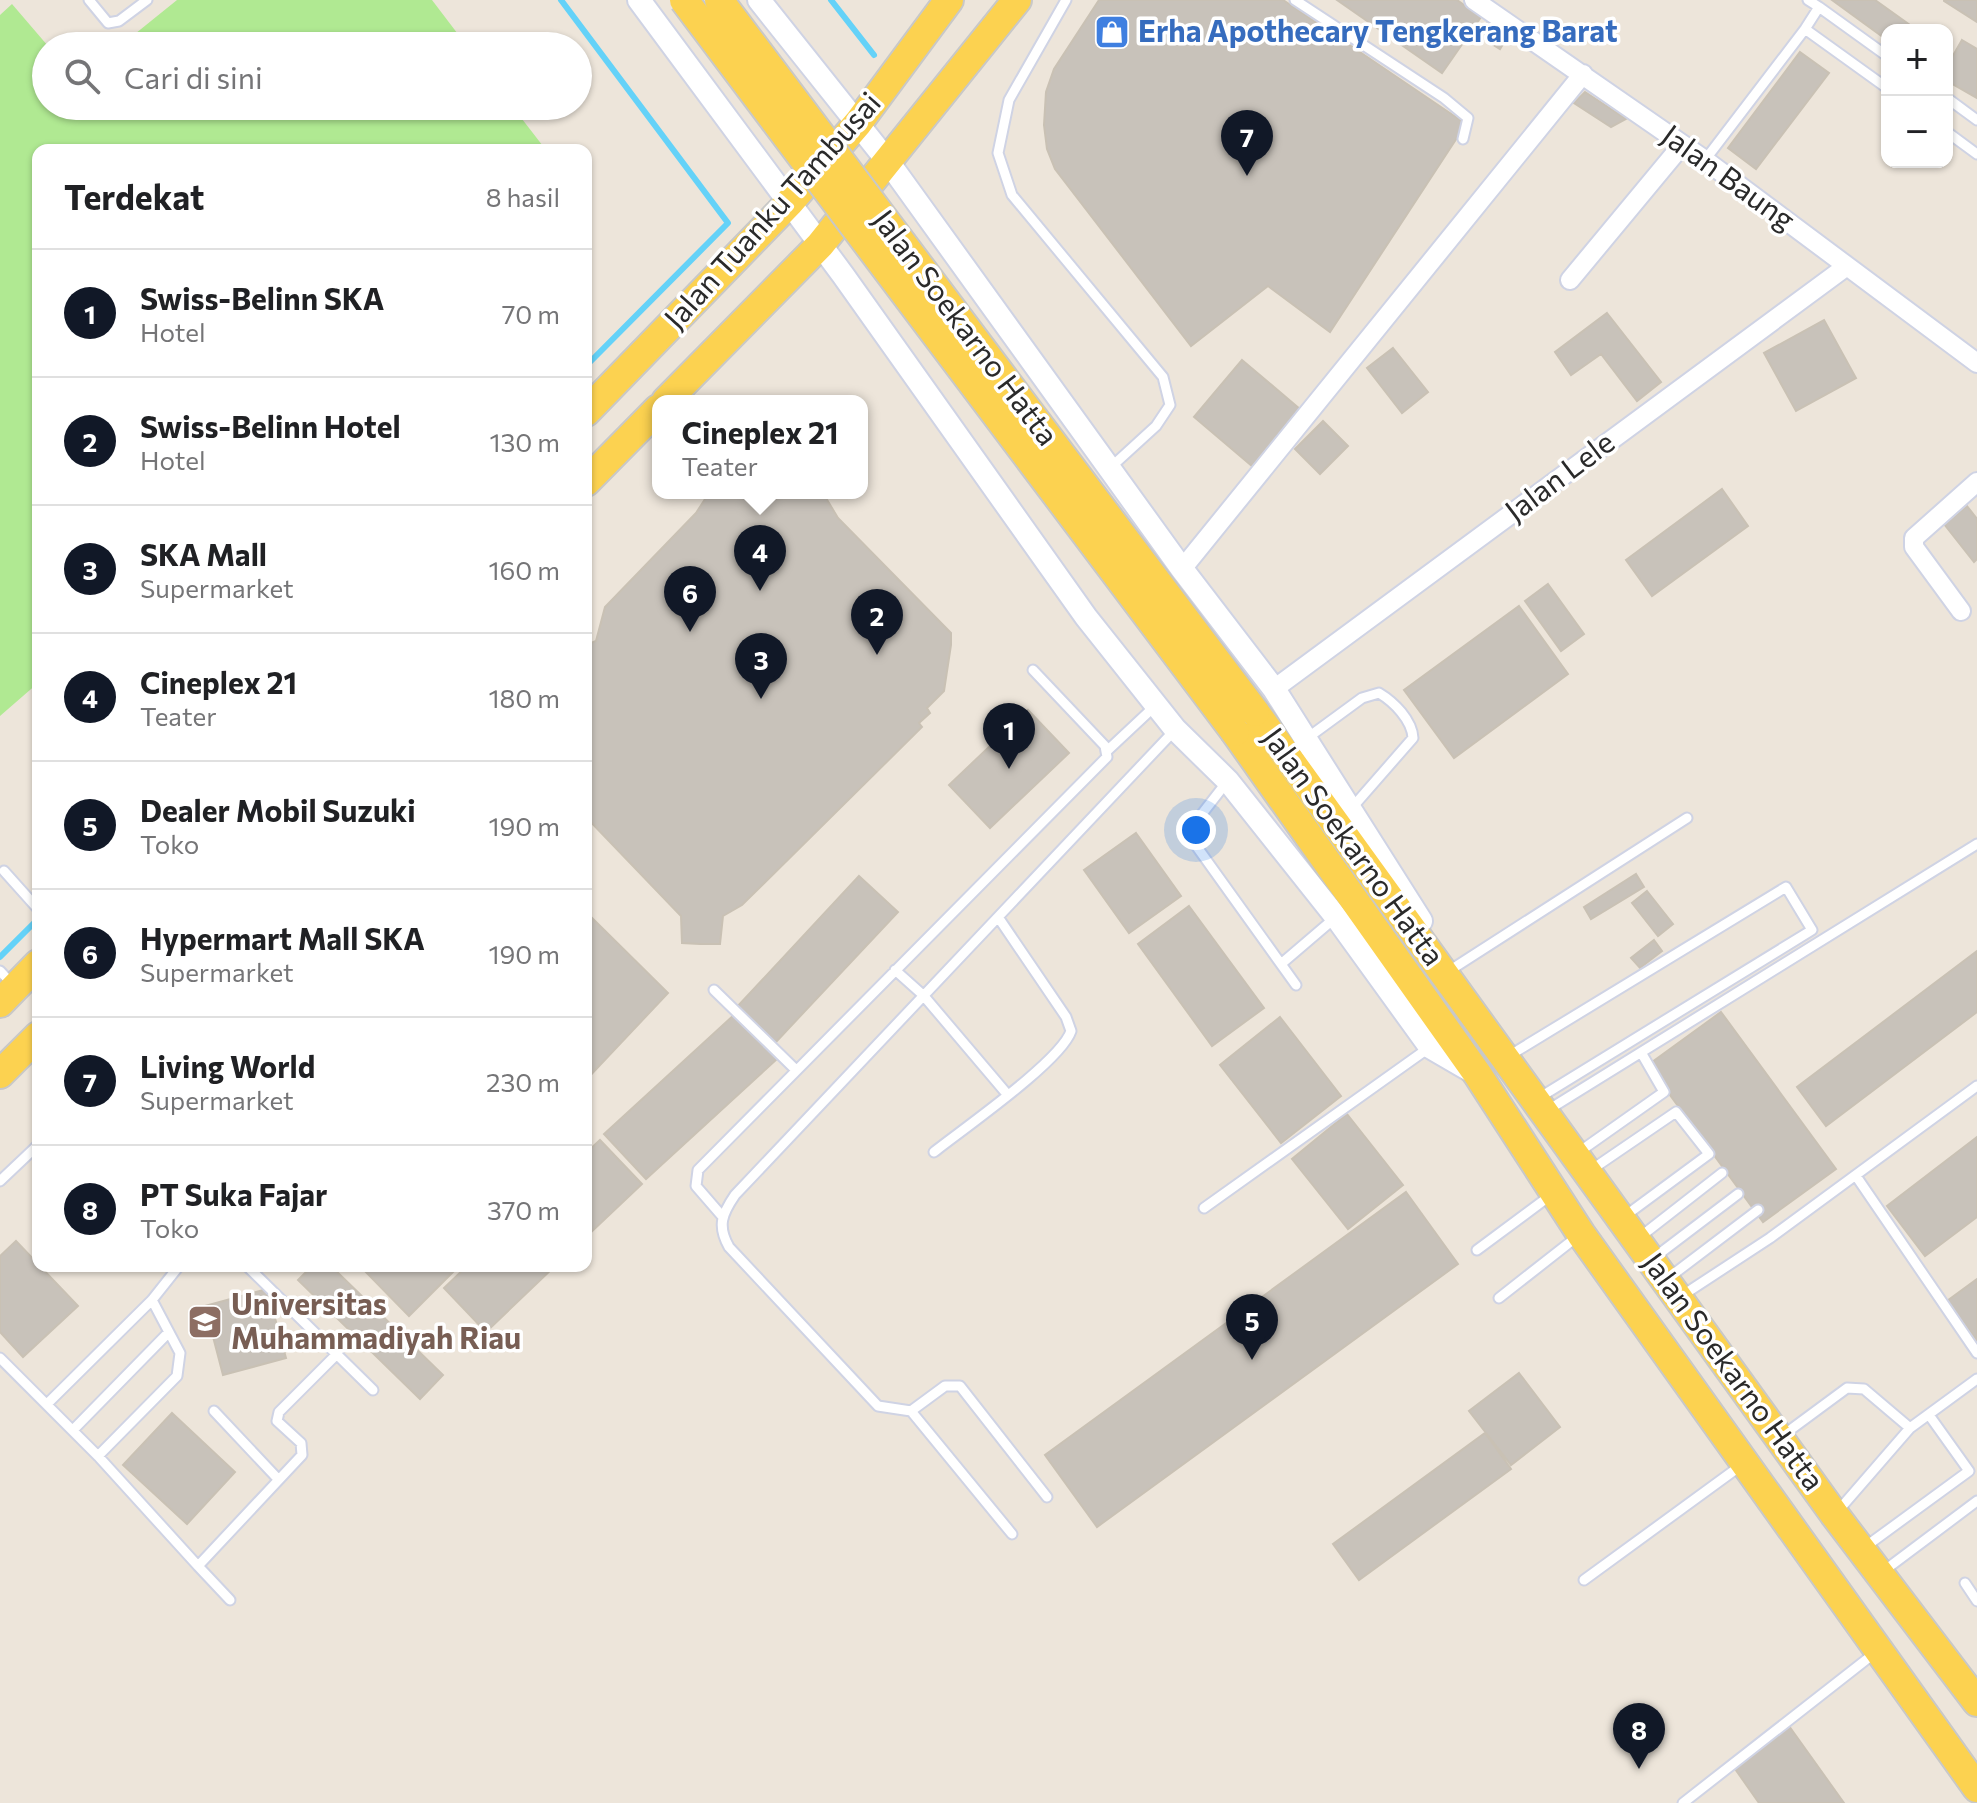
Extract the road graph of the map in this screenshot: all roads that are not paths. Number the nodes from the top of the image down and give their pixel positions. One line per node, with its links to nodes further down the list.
1 (89, 0): 2 (lane)
2 (147, 0)
3 (639, 0): 28 (street, Jalan Soekarno Hatta)
4 (684, 0): 44 (main road, Jalan Soekarno Hatta, bridge)
5 (719, 0): 44 (main road, Jalan Soekarno Hatta, bridge)
6 (759, 0): 20 (street)
7 (949, 0): 20 (main road, Jalan Tuanku Tambusai)
8 (1017, 0): 26 (main road, Jalan Tuanku Tambusai)
9 (1068, 0): 36 (lane)
10 (1295, 0): 22 (lane)
11 (1474, 0): 16 (street, Jalan Baung)
12 (1808, 0): 13 (lane)
13 (1819, 7): 14 (lane); 15 (lane)
14 (1805, 29): 17 (lane); 25 (lane)
15 (1881, 52)
16 (1583, 74): 23 (street, Jalan Baung); 39 (street)
17 (1881, 84)
18 (1953, 102): 19 (lane)
19 (1977, 120)
20 (858, 123): 26 (street); 27 (main road); 28 (main road, Jalan Tuanku Tambusai)
21 (1953, 136): 24 (lane)
22 (1463, 139)
23 (1682, 145): 25 (street, Jalan Baung); 31 (street)
24 (1977, 154)
25 (1705, 160): 30 (street, Jalan Baung)
26 (889, 163): 27 (main road); 29 (main road, Jalan Tuanku Tambusai); 36 (street)
27 (837, 185): 28 (main road); 29 (main road)
28 (789, 203): 29 (street, Jalan Soekarno Hatta); 34 (main road, Jalan Tuanku Tambusai)
29 (820, 245): 33 (main road, Jalan Tuanku Tambusai); 43 (street, Jalan Soekarno Hatta)
30 (1847, 266): 32 (street, Jalan Baung); 42 (street, Jalan Lele)
31 (1570, 280)
32 (1977, 363)
33 (672, 395)
34 (592, 406)
35 (652, 415): 37 (main road)
36 (1110, 468): 39 (street)
37 (592, 476)
38 (1977, 482): 40 (street)
39 (1182, 569): 42 (street)
40 (1961, 611)
41 (1033, 670): 47 (lane)
42 (1274, 689): 46 (street)
43 (1156, 705): 45 (street, Jalan Soekarno Hatta); 47 (lane)
44 (1245, 722): 70 (main road, Jalan Soekarno Hatta); 73 (main road, Jalan Soekarno Hatta)
45 (1175, 729): 48 (street, Jalan Soekarno Hatta); 54 (lane)
46 (1306, 739): 49 (street); 49 (lane)
47 (1108, 750): 59 (lane)
48 (1228, 781): 55 (street, Jalan Soekarno Hatta); 56 (lane)
49 (1351, 810): 58 (street)
50 (1687, 818): 58 (lane)
51 (1977, 844): 66 (lane)
52 (4, 871): 53 (lane)
53 (32, 902)
54 (998, 917): 63 (lane); 72 (lane)
55 (1336, 917): 56 (lane); 65 (street, Jalan Soekarno Hatta)
56 (1281, 964): 60 (lane)
57 (32, 968): 61 (main road)
58 (1452, 969): 67 (street)
59 (895, 970): 63 (lane); 68 (lane)
60 (1296, 985)
61 (5, 987)
62 (714, 990): 68 (lane)
63 (923, 995): 72 (lane); 84 (lane)
64 (32, 1042): 69 (main road)
65 (1430, 1047): 70 (street, Jalan Soekarno Hatta); 82 (lane)
66 (1642, 1054): 73 (lane); 76 (lane)
67 (1507, 1057): 73 (street); 73 (lane)
68 (796, 1070): 84 (lane)
69 (0, 1074)
70 (1478, 1075): 80 (main road, Jalan Soekarno Hatta)
71 (1977, 1086): 78 (lane)
72 (1007, 1094): 75 (lane)
73 (1535, 1097): 76 (main road, Jalan Soekarno Hatta)
74 (32, 1151): 79 (lane)
75 (934, 1152)
76 (1582, 1163): 87 (main road, Jalan Soekarno Hatta); 87 (lane)
77 (1722, 1173): 87 (lane)
78 (1856, 1176): 87 (lane); 94 (lane)
79 (0, 1181)
80 (1554, 1193): 85 (main road, Jalan Soekarno Hatta); 86 (lane)
81 (1738, 1194): 87 (lane)
82 (1204, 1208)
83 (1758, 1210): 87 (lane)
84 (722, 1216): 100 (lane)
85 (1581, 1234): 90 (lane); 106 (main road, Jalan Soekarno Hatta)
86 (1477, 1250)
87 (1652, 1259): 104 (main road, Jalan Soekarno Hatta)
88 (174, 1272): 91 (lane)
89 (253, 1272): 93 (lane)
90 (1499, 1298)
91 (152, 1300): 92 (lane); 98 (lane)
92 (169, 1332): 103 (lane); 105 (lane)
93 (338, 1353): 97 (lane); 107 (lane)
94 (1977, 1353)
95 (0, 1358): 98 (lane)
96 (1977, 1379): 101 (lane)
97 (373, 1390)
98 (47, 1404): 103 (lane)
99 (214, 1411): 107 (lane)
100 (911, 1411): 108 (lane); 111 (lane)
101 (1929, 1415): 102 (lane); 112 (lane)
102 (1910, 1428): 104 (lane); 110 (lane)
103 (73, 1430): 105 (lane)
104 (1779, 1438): 110 (main road, Jalan Soekarno Hatta)
105 (98, 1456): 113 (lane)
106 (1745, 1462): 115 (lane); 119 (main road, Jalan Soekarno Hatta)
107 (278, 1479): 113 (lane)
108 (1047, 1497)
109 (1977, 1501): 114 (lane)
110 (1834, 1514): 112 (main road, Jalan Soekarno Hatta)
111 (1012, 1534)
112 (1862, 1549): 114 (main road, Jalan Soekarno Hatta)
113 (198, 1566): 117 (lane)
114 (1881, 1573): 120 (main road, Jalan Soekarno Hatta)
115 (1584, 1580)
116 (1965, 1583): 118 (lane)
117 (230, 1600)
118 (1977, 1601)
119 (1878, 1650): 121 (main road, Jalan Soekarno Hatta); 122 (lane)
120 (1977, 1702)
121 (1977, 1788)
122 (1683, 1803)

